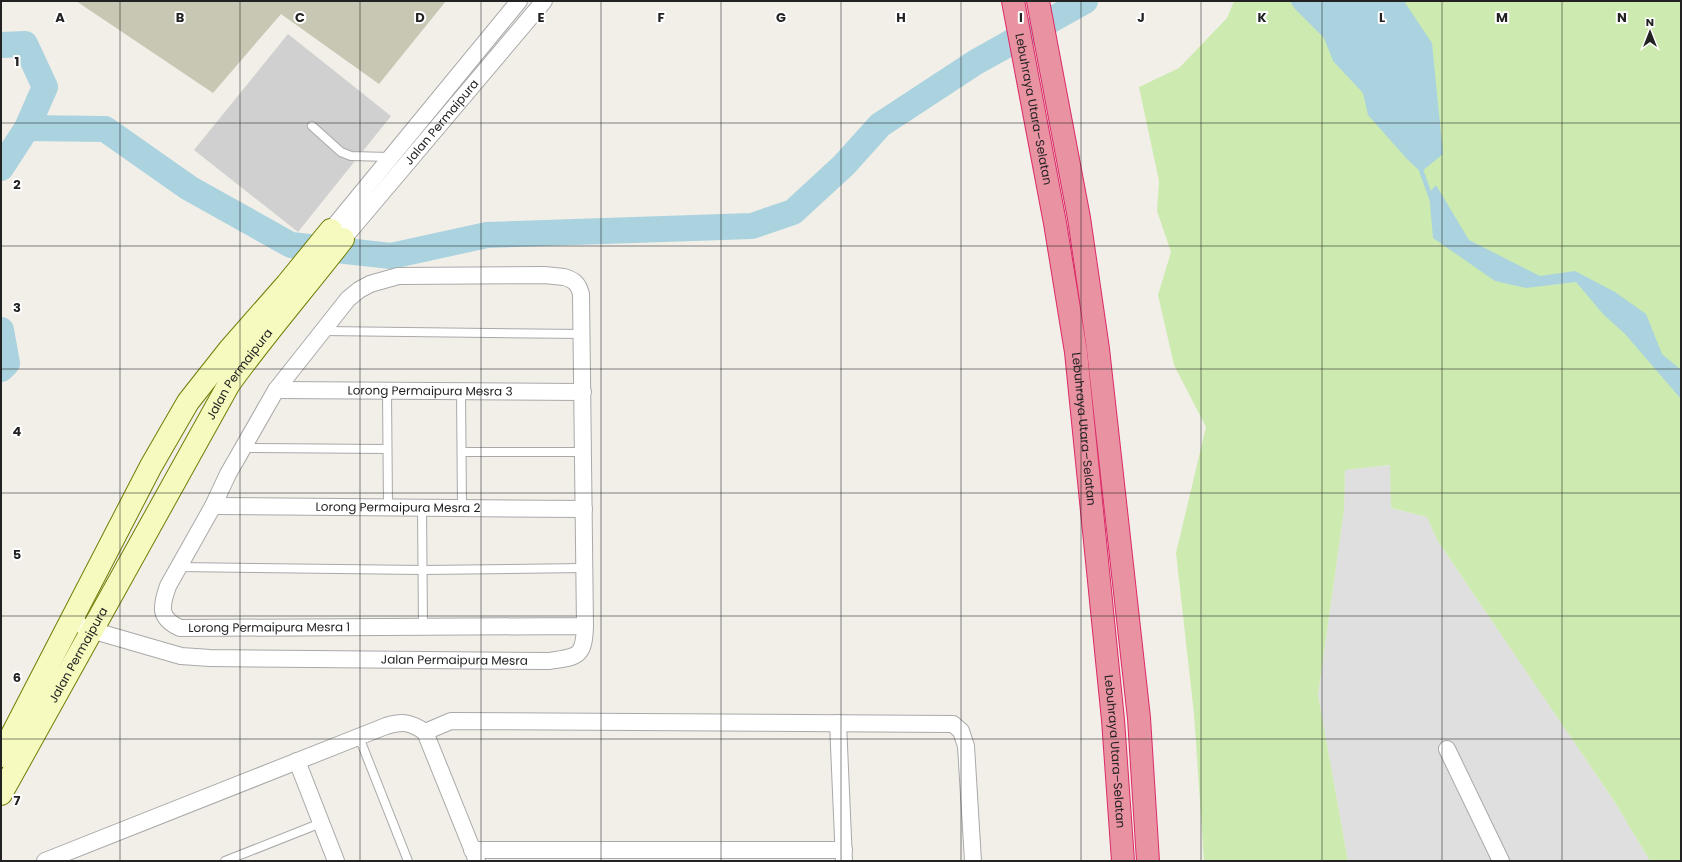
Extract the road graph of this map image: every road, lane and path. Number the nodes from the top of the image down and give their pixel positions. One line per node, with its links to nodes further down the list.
1 (519, 1): 6 (street, Jalan Permaipura)
2 (544, 1): 7 (street, Jalan Permaipura)
3 (1013, 1): 46 (highway, Lebuhraya Utara–Selatan)
4 (1038, 1): 47 (highway, Lebuhraya Utara–Selatan)
5 (312, 126): 6 (lane)
6 (390, 157): 7 (street, Jalan Permaipura)
7 (337, 234): 8 (main road, Jalan Permaipura)
8 (295, 287): 27 (main road, Jalan Permaipura); 30 (main road, Jalan Permaipura)
9 (323, 331): 10 (lane); 10 (street, Jalan Permaipura Mesra); 11 (street, Lorong Permaipura Mesra 1)
10 (583, 334): 14 (street, Jalan Permaipura Mesra)
11 (276, 390): 12 (street, Lorong Permaipura Mesra 3); 15 (street, Lorong Permaipura Mesra 1)
12 (387, 391): 13 (street, Lorong Permaipura Mesra 3); 16 (lane)
13 (461, 391): 14 (street, Lorong Permaipura Mesra 3); 17 (lane)
14 (583, 392): 18 (street, Jalan Permaipura Mesra)
15 (243, 448): 16 (lane); 19 (street, Lorong Permaipura Mesra 1)
16 (387, 449): 20 (lane)
17 (462, 452): 18 (lane); 22 (lane)
18 (584, 452): 23 (street, Jalan Permaipura Mesra)
19 (213, 506): 20 (street, Lorong Permaipura Mesra 2); 24 (street, Lorong Permaipura Mesra 1)
20 (388, 507): 21 (street, Lorong Permaipura Mesra 2)
21 (422, 508): 22 (street, Lorong Permaipura Mesra 2); 26 (lane)
22 (462, 508): 23 (street, Lorong Permaipura Mesra 2)
23 (584, 509): 25 (street, Jalan Permaipura Mesra)
24 (178, 567): 26 (lane); 28 (street, Lorong Permaipura Mesra 1)
25 (584, 568): 26 (lane); 29 (street, Jalan Permaipura Mesra)
26 (423, 570): 28 (lane)
27 (71, 620): 30 (street, Jalan Permaipura Mesra); 35 (main road, Jalan Permaipura)
28 (423, 626): 29 (street, Lorong Permaipura Mesra 1)
29 (585, 626): 30 (street, Jalan Permaipura Mesra)
30 (91, 630): 37 (main road, Jalan Permaipura)
31 (838, 723): 32 (street); 40 (street); 45 (street)
32 (426, 732): 33 (street); 39 (street)
33 (359, 737): 36 (street); 44 (lane)
34 (1447, 749): 48 (street)
35 (1, 756)
36 (297, 761): 38 (street); 41 (street)
37 (1, 794)
38 (321, 823): 42 (lane); 43 (street)
39 (475, 855): 40 (street)
40 (844, 855)
41 (54, 859)
42 (226, 861)
43 (336, 861)
44 (408, 861)
45 (973, 861)
46 (1123, 861)
47 (1148, 861)
48 (1501, 861)

